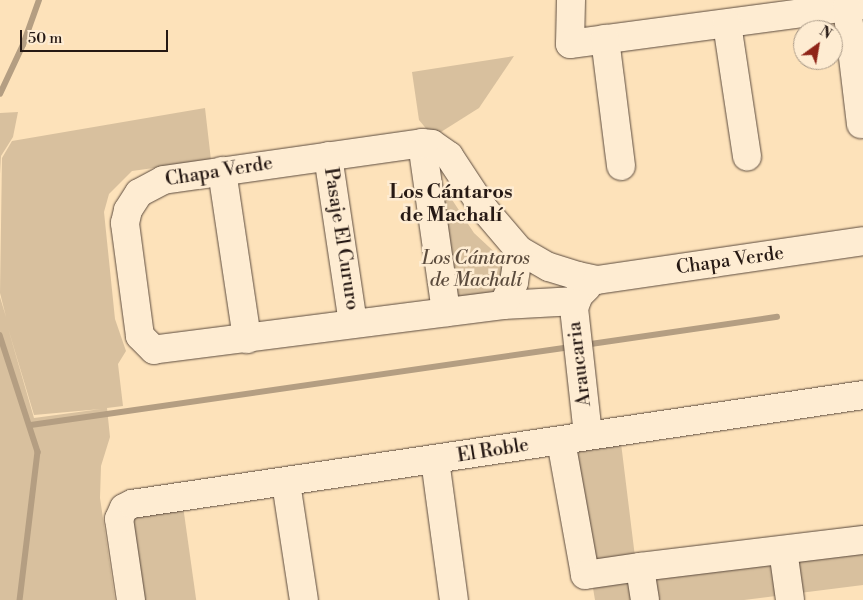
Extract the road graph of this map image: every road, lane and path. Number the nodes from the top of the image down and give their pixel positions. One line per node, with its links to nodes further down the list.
1 (571, 0): 5 (street)
2 (855, 6): 3 (street); 6 (street)
3 (797, 7): 4 (street)
4 (727, 24): 5 (street); 9 (street)
5 (605, 39): 10 (street)
6 (861, 124)
7 (422, 143): 8 (street, Chapa Verde); 13 (street, Chapa Verde); 16 (street)
8 (328, 156): 11 (street, Chapa Verde); 17 (street, Pasaje El Cururo)
9 (747, 156)
10 (621, 166)
11 (222, 171): 18 (street); 18 (street, Chapa Verde)
12 (863, 241): 14 (street, Chapa Verde)
13 (519, 250): 14 (street, Chapa Verde); 15 (street)
14 (584, 292): 15 (street, Chapa Verde); 20 (street, Araucaria)
15 (503, 305): 16 (street, Chapa Verde)
16 (446, 312): 17 (street, Chapa Verde)
17 (353, 323): 18 (street, Chapa Verde)
18 (247, 339)
19 (863, 396): 20 (street, El Roble)
20 (588, 435): 21 (street, El Roble)
21 (561, 441): 22 (street, El Roble); 26 (street)
22 (435, 460): 23 (street, El Roble); 29 (street)
23 (286, 483): 27 (street, El Roble); 28 (street)
24 (863, 540): 25 (street)
25 (783, 550): 26 (street); 31 (street)
26 (640, 567): 30 (street)
27 (131, 600)
28 (304, 600)
29 (454, 600)
30 (645, 600)
31 (790, 600)

